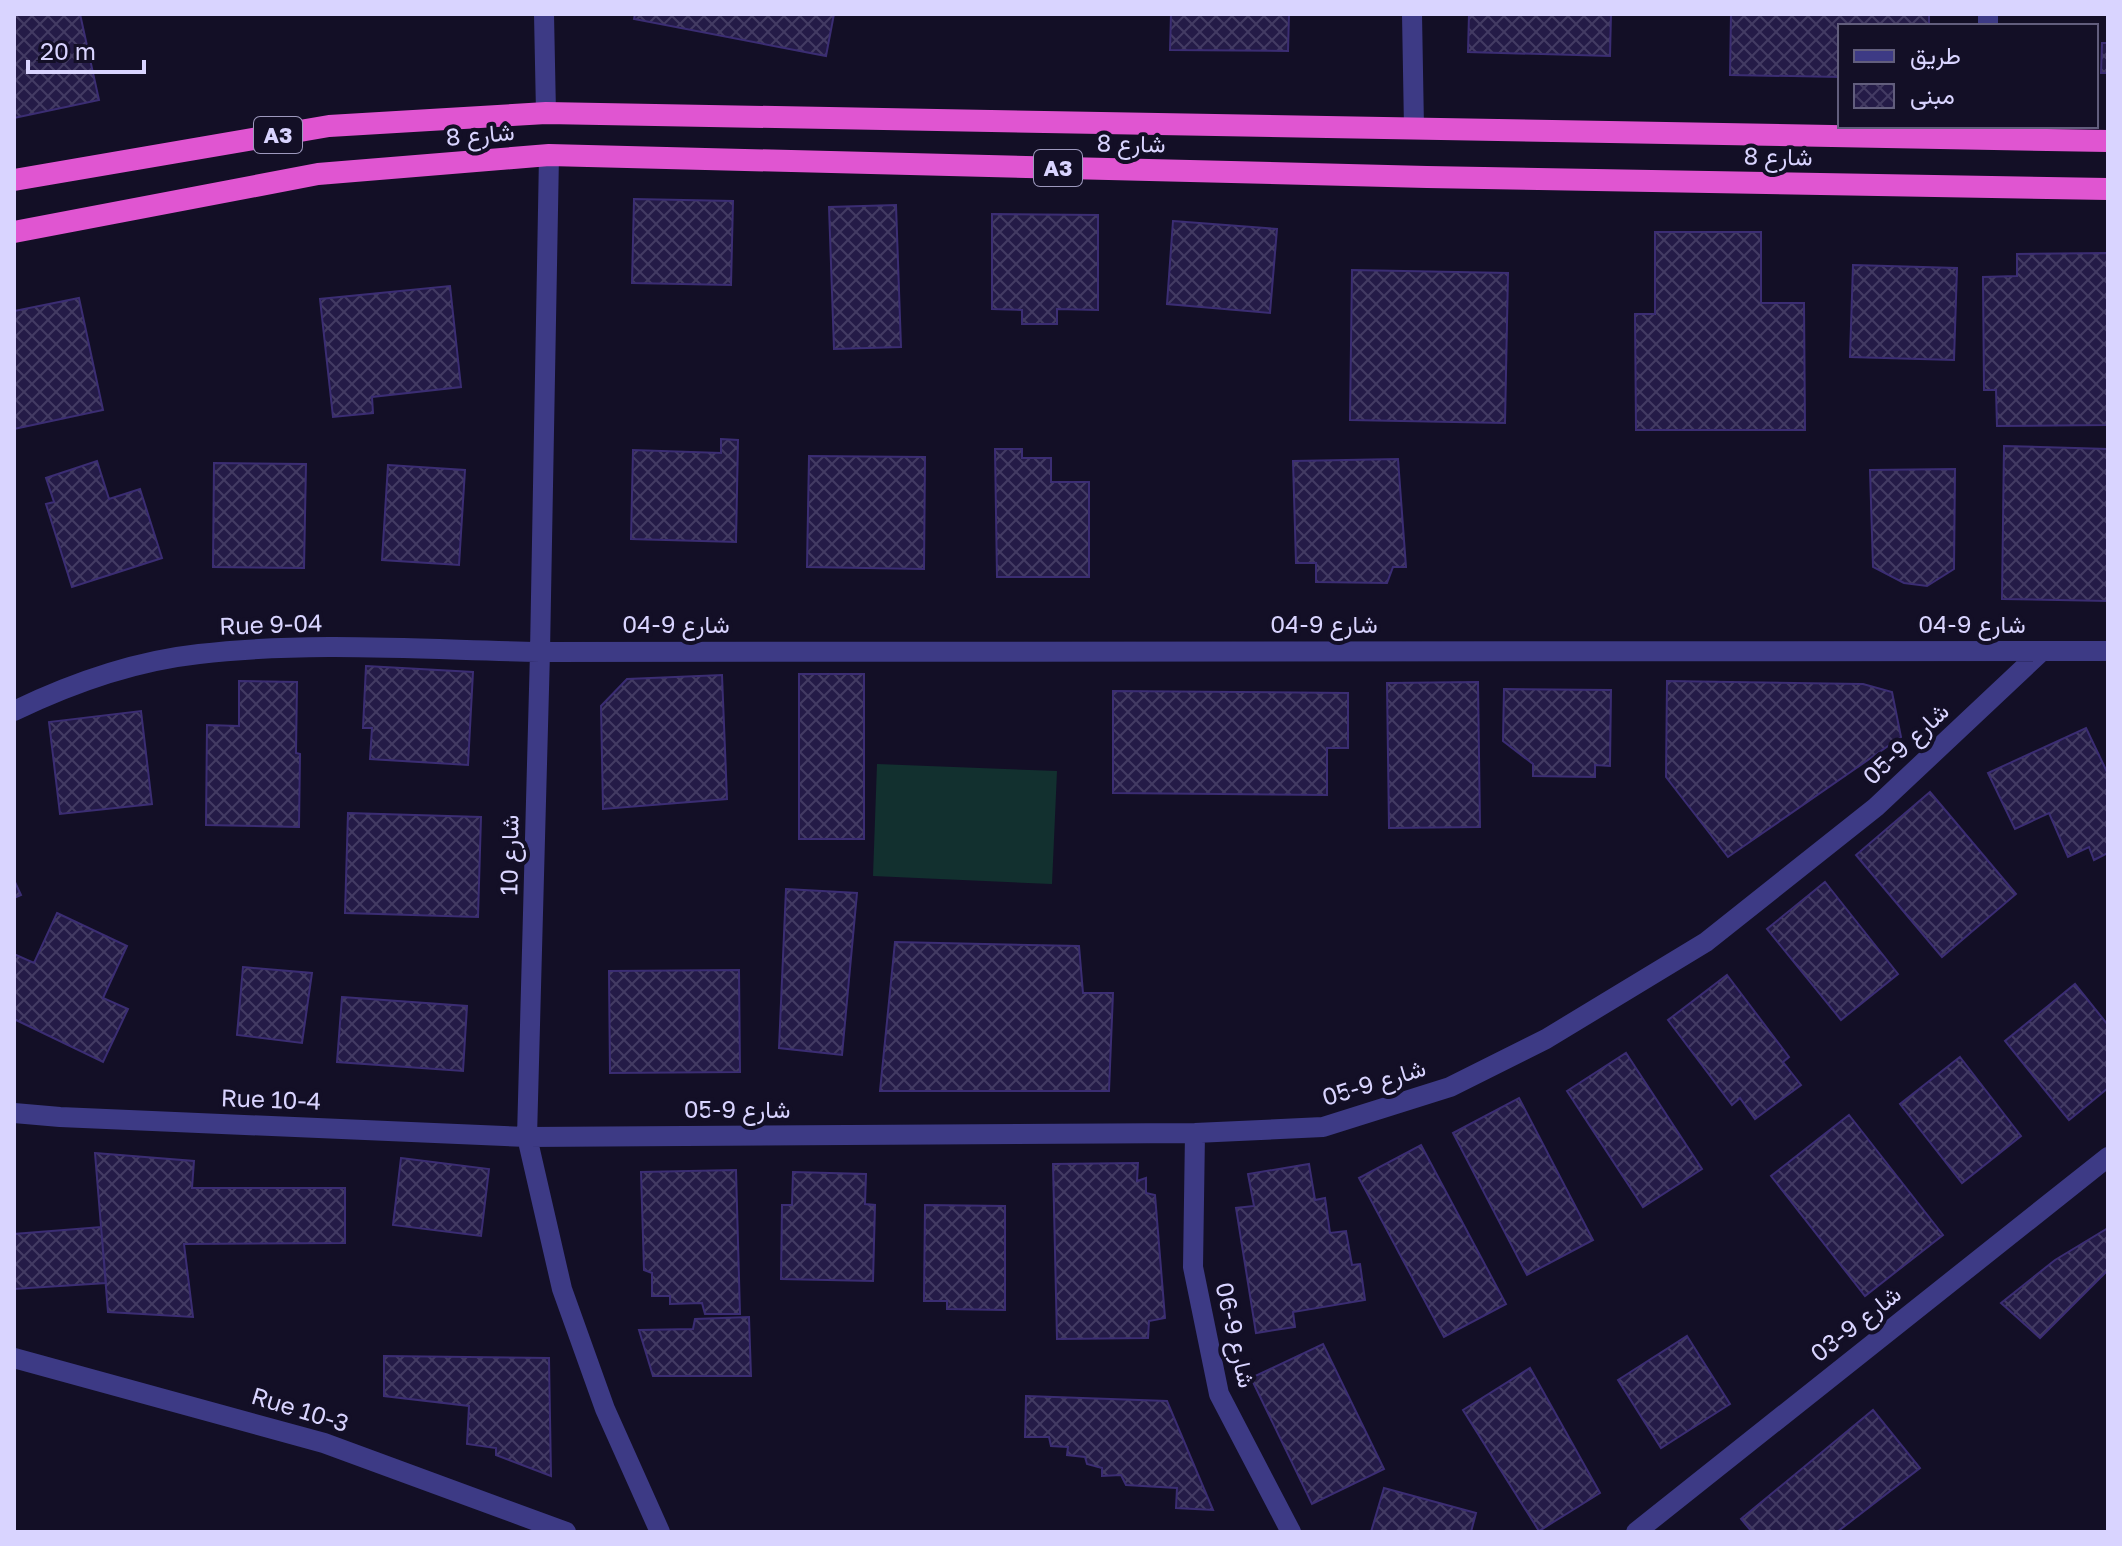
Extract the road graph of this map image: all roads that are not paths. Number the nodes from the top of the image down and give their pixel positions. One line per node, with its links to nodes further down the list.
1 (544, 14): 3 (street)
2 (1412, 14): 4 (street)
3 (546, 113): 4 (highway, شارع 8 / A3); 8 (highway, شارع 8 / A3)
4 (1414, 128): 5 (highway, شارع 8 / A3)
5 (1988, 132): 6 (highway, شارع 8 / A3)
6 (2108, 141)
7 (549, 155): 9 (highway, شارع 8 / A3); 10 (highway, شارع 8 / A3); 13 (street, شارع 10)
8 (14, 180)
9 (2108, 189)
10 (14, 232)
11 (2042, 651): 12 (street, شارع 9-04); 13 (street, شارع 9-04); 16 (street, شارع 9-05)
12 (2108, 651)
13 (540, 652): 14 (street, Rue 9-04); 17 (street, شارع 10)
14 (14, 711)
15 (14, 1113): 17 (street, Rue 10-4)
16 (1195, 1133): 17 (street, شارع 9-05); 22 (street, شارع 9-06)
17 (527, 1137): 21 (street, شارع 10)
18 (2108, 1157): 23 (street, شارع 9-03)
19 (14, 1358): 20 (street, Rue 10-3)
20 (566, 1532)
21 (660, 1532)
22 (1291, 1532)
23 (1636, 1532)

